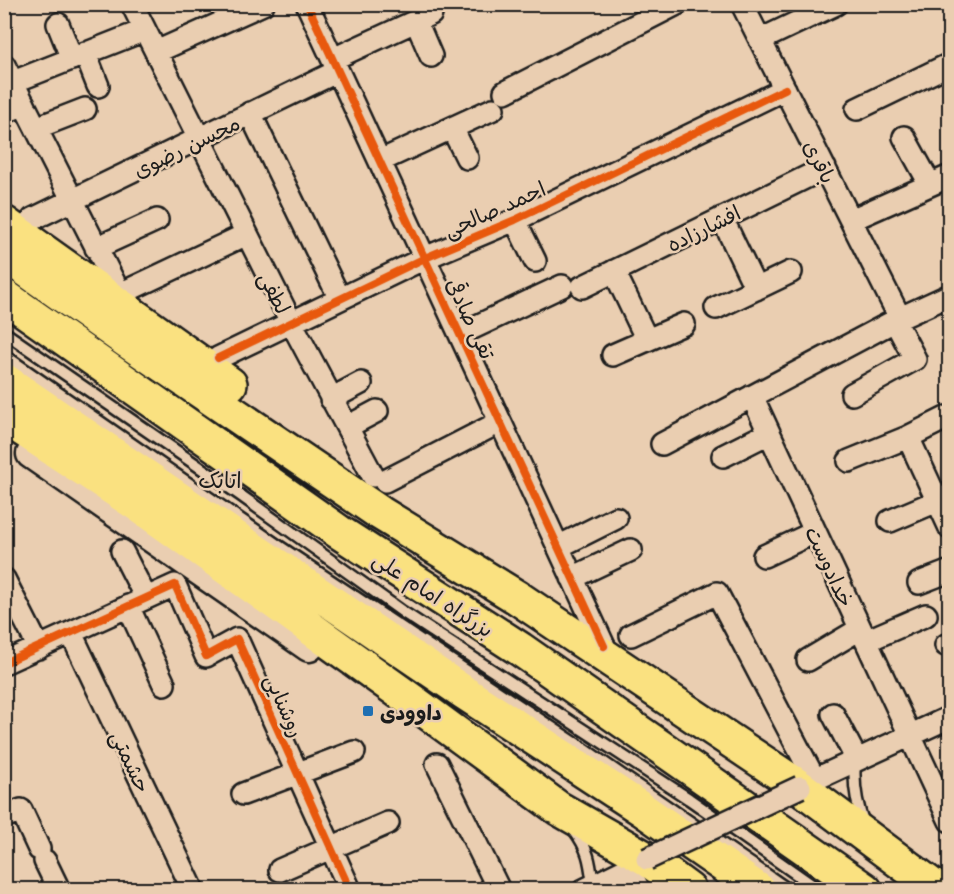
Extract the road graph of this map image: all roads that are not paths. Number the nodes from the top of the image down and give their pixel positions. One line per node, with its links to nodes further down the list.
1 (132, 4): 8 (street, لطفی)
2 (263, 4): 10 (street)
3 (308, 4): 14 (street, تقی صادقی)
4 (677, 4): 24 (street)
5 (742, 4): 9 (street, باقری)
6 (836, 4): 9 (street)
7 (58, 24): 11 (street)
8 (145, 30): 10 (street, لطفی); 11 (street)
9 (760, 40): 17 (street, باقری)
10 (156, 52): 26 (street, لطفی)
11 (78, 56): 15 (street); 16 (street)
12 (431, 56): 14 (street, محسن رضوی)
13 (950, 64): 20 (street)
14 (335, 65): 22 (street, محسن رضوی); 28 (street, تقی صادقی)
15 (9, 74): 18 (street)
16 (98, 86)
17 (785, 89): 29 (street, باقری); 34 (street, احمد صالحی)
18 (24, 104): 21 (street); 23 (street)
19 (85, 109): 23 (street)
20 (857, 109)
21 (4, 113)
22 (250, 114): 26 (street, محسن رضوی); 47 (street)
23 (36, 128): 31 (street)
24 (452, 128): 27 (street); 28 (street)
25 (904, 137): 30 (street)
26 (199, 138): 31 (street, محسن رضوی); 37 (street, لطفی)
27 (467, 158)
28 (380, 161): 40 (street, تقی صادقی)
29 (825, 168): 32 (street, افشارزاده); 35 (street, باقری)
30 (940, 180): 35 (street)
31 (72, 200): 36 (street, محسن رضوی); 38 (street)
32 (722, 218): 42 (street, افشارزاده); 44 (street)
33 (157, 220): 38 (street)
34 (515, 220): 40 (street, احمد صالحی); 41 (street)
35 (851, 220): 49 (street, باقری)
36 (19, 221): 87 (highway)
37 (247, 234): 38 (street); 50 (street, لطفی)
38 (96, 248)
39 (4, 254): 87 (highway)
40 (425, 258): 47 (street, احمد صالحی); 53 (street, تقی صادقی)
41 (535, 261)
42 (614, 271): 53 (street, افشارزاده); 54 (street)
43 (791, 272): 44 (street)
44 (756, 289): 48 (street)
45 (950, 295): 49 (street)
46 (4, 296): 126 (highway, بزرگراه امام علی)
47 (340, 299): 50 (street, احمد صالحی)
48 (716, 308)
49 (898, 319): 60 (street, باقری); 61 (street)
50 (291, 322): 57 (street, احمد صالحی); 62 (street, لطفی)
51 (684, 324): 54 (street)
52 (4, 332): 125 (lane)
53 (460, 334): 66 (street, تقی صادقی)
54 (647, 340): 56 (street)
55 (4, 355): 124 (lane)
56 (613, 355)
57 (218, 358)
58 (4, 380): 123 (highway)
59 (361, 383): 62 (street)
60 (852, 394)
61 (752, 396): 68 (street, خدادوست); 71 (street)
62 (331, 399): 67 (street, لطفی)
63 (377, 411): 67 (street)
64 (950, 416): 70 (street)
65 (4, 417): 99 (highway)
66 (500, 422): 67 (street, لطفی); 79 (street, تقی صادقی)
67 (346, 427)
68 (769, 433): 72 (street); 78 (street, خدادوست)
69 (4, 436): 99 (main road)
70 (908, 437): 73 (street); 74 (street)
71 (662, 444)
72 (723, 456)
73 (849, 461)
74 (943, 498): 76 (street); 77 (street)
75 (616, 518): 79 (street)
76 (890, 521)
77 (950, 528)
78 (815, 532): 82 (street); 93 (street, خدادوست)
79 (558, 547): 84 (street, تقی صادقی)
80 (632, 550): 84 (street)
81 (122, 551): 88 (street)
82 (764, 556)
83 (950, 571): 86 (street)
84 (572, 578): 94 (street, تقی صادقی)
85 (4, 579): 89 (street)
86 (918, 583)
87 (518, 598): 107 (highway)
88 (137, 602): 91 (street); 98 (street); 106 (street, روشنایی)
89 (11, 609): 95 (street)
90 (926, 615): 93 (street)
91 (71, 633): 95 (street); 119 (street, حشمتی)
92 (631, 635): 107 (street)
93 (863, 635): 96 (street); 102 (street, خدادوست)
94 (604, 646)
95 (39, 648): 97 (street)
96 (808, 660)
97 (4, 663)
98 (164, 684)
99 (416, 704): 109 (highway)
100 (832, 714): 104 (street)
101 (950, 717): 102 (street)
102 (910, 736): 104 (street); 111 (street, خدادوست)
103 (354, 752): 106 (street)
104 (856, 760): 107 (street); 113 (lane)
105 (437, 764): 121 (street)
106 (297, 774): 108 (street); 114 (street, روشنایی)
107 (807, 783): 113 (highway); 116 (street, bridge)
108 (243, 794)
109 (558, 808): 116 (highway); 117 (lane)
110 (13, 814): 118 (street)
111 (950, 821)
112 (388, 823): 114 (street)
113 (870, 838): 127 (highway)
114 (330, 847): 115 (street); 120 (street, روشنایی)
115 (280, 870)
116 (638, 873): 117 (street); 122 (highway)
117 (588, 887)
118 (59, 890)
119 (193, 890)
120 (350, 890)
121 (499, 890)
122 (689, 890)
123 (759, 890)
124 (789, 890)
125 (819, 890)
126 (865, 890)
127 (938, 890)

